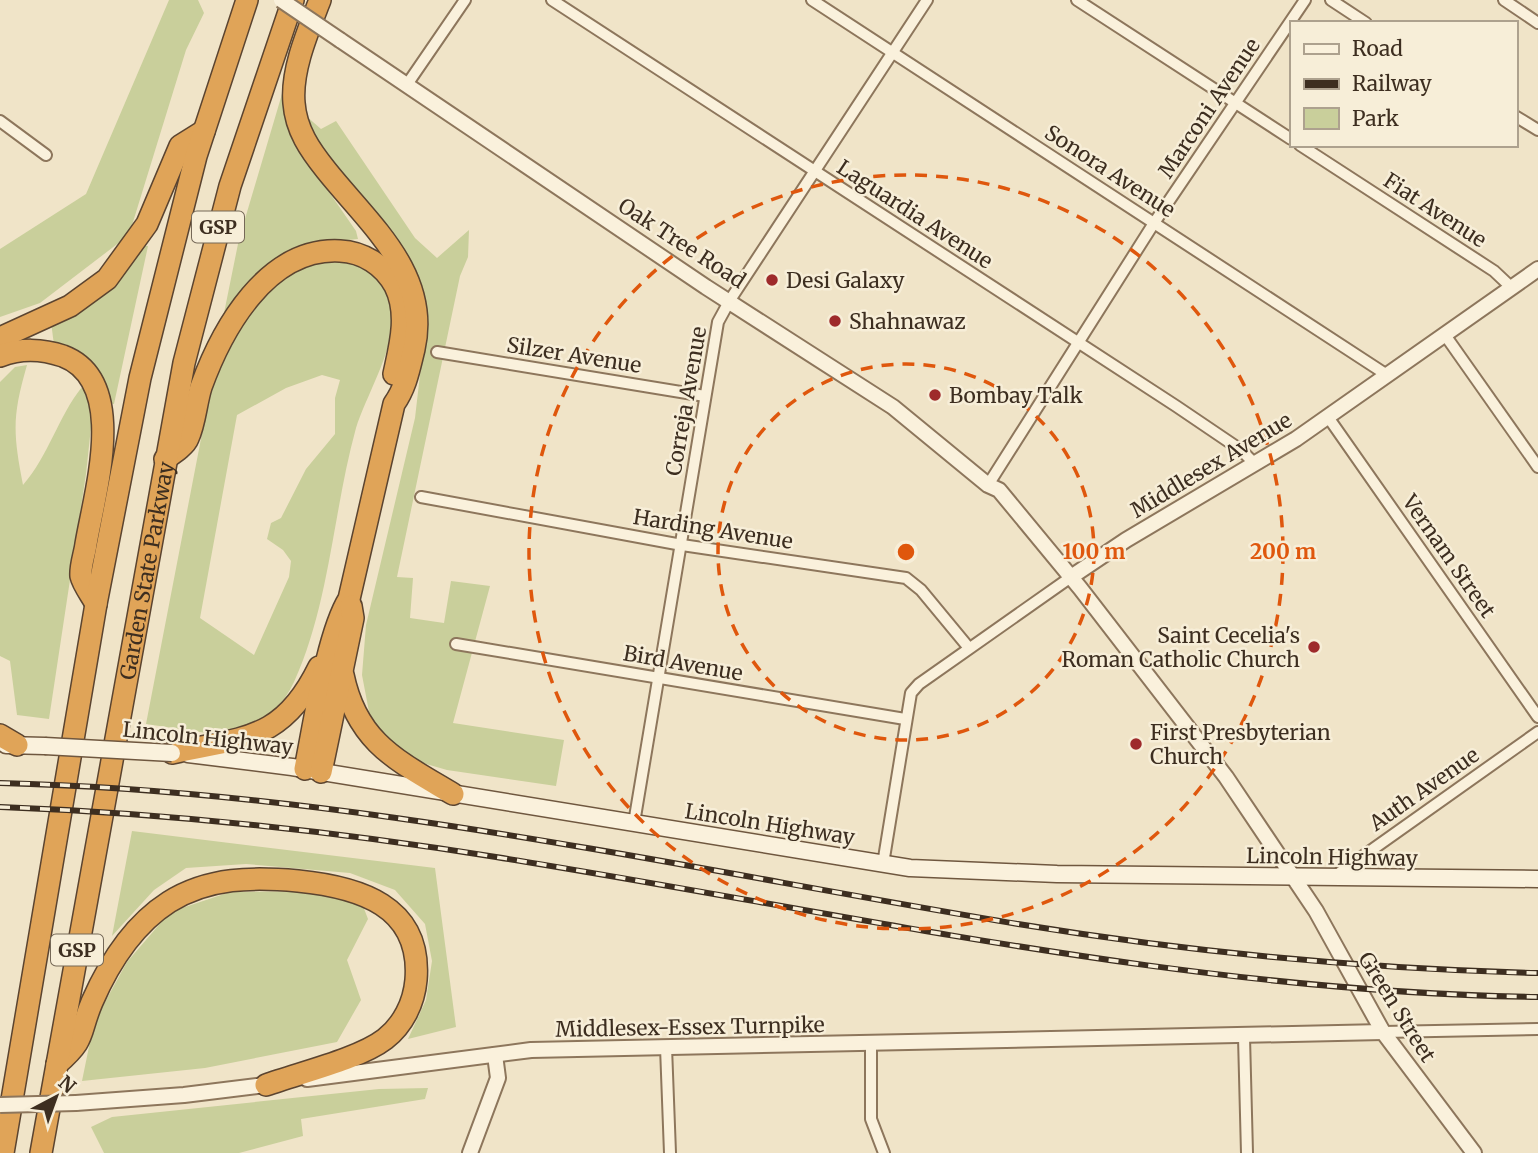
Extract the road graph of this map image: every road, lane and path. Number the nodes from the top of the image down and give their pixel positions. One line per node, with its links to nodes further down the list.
1 (247, 0): 23 (highway, Garden State Parkway)
2 (281, 0): 18 (street, Oak Tree Road, bridge)
3 (293, 0): 41 (highway, Garden State Parkway / GSP)
4 (320, 0): 39 (highway)
5 (465, 0): 18 (street)
6 (552, 0): 27 (street, Laguardia Avenue)
7 (812, 0): 17 (street, Sonora Avenue)
8 (927, 0): 17 (street, Correja Avenue)
9 (1077, 0): 19 (street)
10 (1305, 0): 13 (street, Marconi Avenue)
11 (1331, 0): 14 (street)
12 (1504, 0): 16 (street)
13 (1291, 21)
14 (1363, 21)
15 (1290, 22): 19 (street, Marconi Avenue)
16 (1538, 23)
17 (893, 53): 27 (street, Correja Avenue); 28 (street, Sonora Avenue)
18 (406, 86): 31 (street, Oak Tree Road)
19 (1236, 103): 24 (street); 28 (street, Marconi Avenue)
20 (1517, 117): 22 (street)
21 (0, 121): 26 (street)
22 (1538, 130)
23 (204, 131): 33 (highway); 49 (highway, Garden State Parkway)
24 (1290, 138)
25 (1303, 147): 30 (street, Fiat Avenue)
26 (46, 155)
27 (815, 172): 31 (street, Correja Avenue); 34 (street, Laguardia Avenue)
28 (1154, 223): 34 (street, Marconi Avenue); 37 (street, Sonora Avenue)
29 (1538, 269): 30 (street, Middlesex Avenue)
30 (1512, 288): 32 (street, Middlesex Avenue)
31 (730, 300): 38 (street, Correja Avenue); 44 (street, Oak Tree Road)
32 (1445, 335): 37 (street, Middlesex Avenue); 43 (street)
33 (0, 338)
34 (1079, 342): 42 (street, Laguardia Avenue); 44 (street, Marconi Avenue)
35 (437, 352): 38 (street, Silzer Avenue)
36 (0, 356): 49 (highway)
37 (1387, 375): 40 (street, Middlesex Avenue)
38 (705, 396): 46 (street, Correja Avenue)
39 (394, 404): 41 (highway); 48 (highway)
40 (1328, 417): 42 (street, Middlesex Avenue); 55 (street, Vernam Street)
41 (164, 459): 73 (highway, Garden State Parkway / GSP)
42 (1255, 464): 47 (street, Middlesex Avenue)
43 (1538, 467)
44 (988, 485): 47 (street, Oak Tree Road)
45 (421, 498): 46 (street, Harding Avenue)
46 (682, 545): 52 (street, Harding Avenue); 54 (street, Correja Avenue)
47 (1071, 577): 52 (street, Middlesex Avenue); 64 (street, Oak Tree Road)
48 (349, 599): 50 (highway); 53 (highway)
49 (96, 604): 76 (highway, Garden State Parkway)
50 (333, 640): 59 (highway); 60 (highway)
51 (456, 644): 54 (street, Bird Avenue)
52 (969, 648): 56 (street, Middlesex Avenue)
53 (342, 668): 60 (highway); 61 (highway)
54 (660, 679): 56 (street, Bird Avenue); 62 (street, Correja Avenue)
55 (1538, 717)
56 (905, 719): 63 (street, Middlesex Avenue)
57 (1538, 732): 65 (street, Auth Avenue)
58 (6, 742): 59 (main road, Lincoln Highway, bridge)
59 (172, 753): 60 (main road, Lincoln Highway)
60 (313, 771): 61 (main road, Lincoln Highway)
61 (453, 794): 62 (main road, Lincoln Highway)
62 (634, 823): 63 (main road, Lincoln Highway)
63 (883, 864): 64 (main road, Lincoln Highway)
64 (1294, 878): 65 (main road, Lincoln Highway); 68 (street, Green Street)
65 (1332, 878): 66 (main road, Lincoln Highway)
66 (1538, 879)
67 (1538, 1029): 68 (street)
68 (1383, 1032): 69 (street, Middlesex-Essex Turnpike); 82 (street, Green Street)
69 (1244, 1037): 70 (street, Middlesex-Essex Turnpike); 81 (street)
70 (871, 1045): 71 (street, Middlesex-Essex Turnpike); 80 (street)
71 (666, 1047): 72 (street, Middlesex-Essex Turnpike); 79 (street)
72 (495, 1055): 74 (street, Middlesex-Essex Turnpike); 78 (street)
73 (57, 1064): 74 (highway); 77 (highway, Garden State Parkway / GSP)
74 (266, 1085): 75 (street, Middlesex-Essex Turnpike, bridge)
75 (0, 1105)
76 (3, 1153)
77 (41, 1153)
78 (470, 1153)
79 (670, 1153)
80 (884, 1153)
81 (1247, 1153)
82 (1474, 1153)

